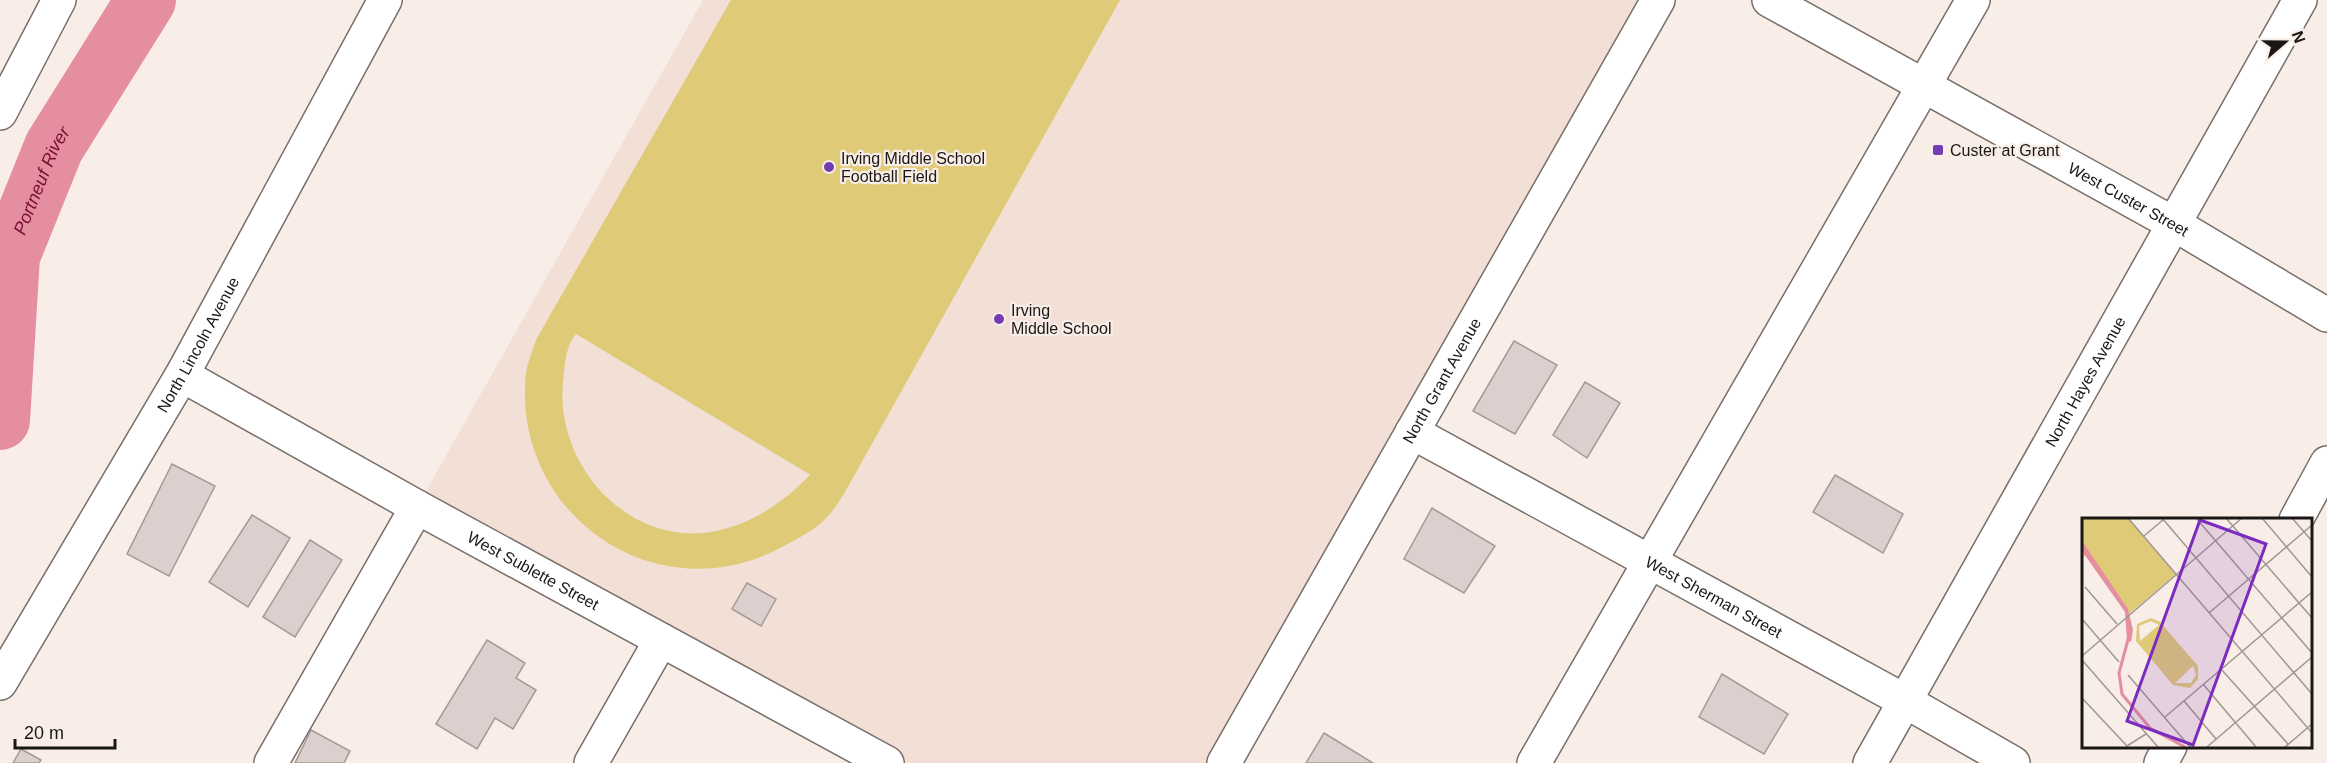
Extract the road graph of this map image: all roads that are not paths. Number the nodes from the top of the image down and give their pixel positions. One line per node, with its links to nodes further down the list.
1 (59, 0): 8 (street)
2 (385, 0): 11 (street, North Lincoln Avenue)
3 (1658, 0): 12 (street, North Grant Avenue)
4 (1769, 0): 7 (street, West Custer Street)
5 (1973, 0): 7 (street)
6 (2300, 0): 9 (street, North Hayes Avenue)
7 (1923, 86): 9 (street, West Custer Street); 16 (street)
8 (0, 112)
9 (2174, 224): 10 (street, West Custer Street); 19 (street, North Hayes Avenue)
10 (2327, 315)
11 (182, 375): 14 (street, West Sublette Street); 18 (street, North Lincoln Avenue)
12 (1412, 432): 16 (street, West Sherman Street); 24 (street, North Grant Avenue)
13 (2327, 463): 15 (street)
14 (417, 507): 17 (street, West Sublette Street); 21 (street)
15 (2297, 518)
16 (1649, 561): 19 (street, West Sherman Street); 25 (street)
17 (661, 640): 22 (street); 23 (street, West Sublette Street)
18 (0, 682)
19 (1905, 701): 26 (street, North Hayes Avenue); 27 (street, West Sherman Street)
20 (2169, 748): 28 (street)
21 (271, 763)
22 (591, 763)
23 (886, 763)
24 (1224, 763)
25 (1534, 763)
26 (1870, 763)
27 (2013, 763)
28 (2161, 763)

